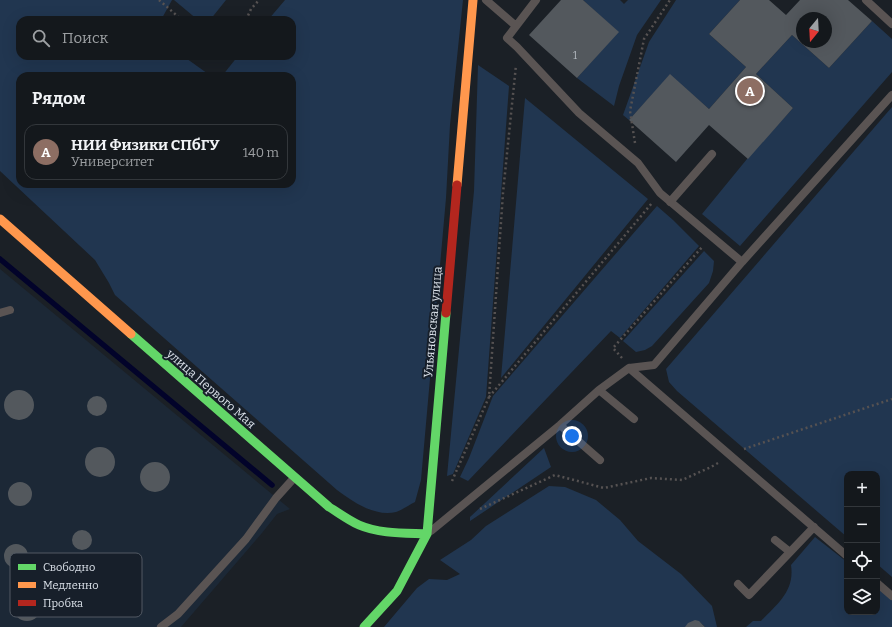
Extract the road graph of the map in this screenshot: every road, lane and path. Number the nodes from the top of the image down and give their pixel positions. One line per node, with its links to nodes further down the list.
1 (159, 0): 8 (path)
2 (259, 0): 9 (path)
3 (473, 0): 35 (street, Ульяновская улица)
4 (486, 0): 11 (lane)
5 (536, 0): 11 (lane)
6 (670, 0): 15 (path)
7 (866, 0): 10 (lane)
8 (177, 16)
9 (247, 16)
10 (892, 24)
11 (516, 26): 12 (lane)
12 (518, 47): 15 (lane); 25 (path)
13 (892, 95): 20 (lane)
14 (712, 154): 17 (lane)
15 (638, 163): 16 (lane)
16 (660, 193): 17 (lane); 25 (path)
17 (670, 202): 19 (lane)
18 (0, 219): 31 (street, улица Первого Мая)
19 (712, 237): 20 (lane); 23 (path)
20 (742, 262): 23 (lane)
21 (10, 310): 22 (lane)
22 (0, 313)
23 (629, 368): 24 (lane); 29 (lane)
24 (599, 390): 27 (lane); 28 (lane)
25 (489, 397): 32 (path)
26 (892, 399): 29 (path)
27 (634, 419)
28 (560, 426): 30 (lane); 35 (lane)
29 (730, 454): 33 (path); 34 (lane)
30 (600, 460)
31 (294, 478): 35 (street, улица Первого Мая); 42 (lane)
32 (451, 484)
33 (477, 511)
34 (814, 527): 37 (lane); 38 (lane)
35 (427, 534): 43 (street, Ульяновская улица)
36 (776, 540): 37 (lane)
37 (790, 552): 39 (lane)
38 (844, 553)
39 (738, 584)
40 (880, 586): 41 (lane)
41 (892, 596)
42 (161, 627)
43 (364, 627)

